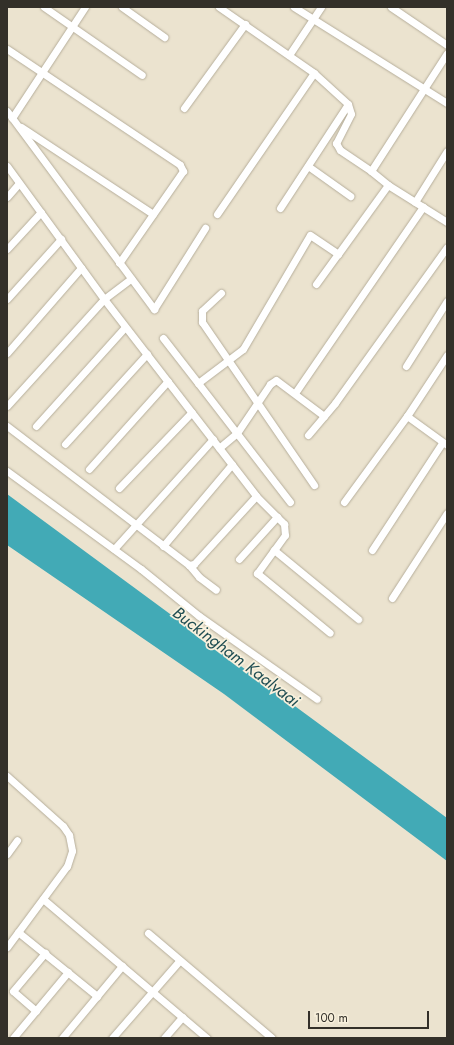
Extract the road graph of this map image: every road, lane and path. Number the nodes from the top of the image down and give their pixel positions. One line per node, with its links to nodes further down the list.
1 (44, 7): 10 (street)
2 (85, 7): 10 (street)
3 (122, 7): 11 (street)
4 (219, 7): 9 (street)
5 (294, 7): 8 (street)
6 (321, 7): 8 (street)
7 (391, 7): 12 (street)
8 (313, 20): 15 (street); 19 (street)
9 (245, 24): 15 (street); 22 (street)
10 (72, 26): 16 (street); 18 (street)
11 (164, 37)
12 (447, 45)
13 (7, 49): 16 (street)
14 (447, 53): 19 (street)
15 (289, 55): 17 (street)
16 (43, 73): 24 (street); 38 (street)
17 (314, 73): 21 (street); 39 (street)
18 (142, 75)
19 (423, 89): 20 (street); 29 (street)
20 (447, 103)
21 (348, 104): 28 (street); 29 (street)
22 (184, 108)
23 (7, 111): 24 (street)
24 (12, 118): 25 (street)
25 (17, 124): 38 (street); 46 (street)
26 (447, 151): 34 (street)
27 (7, 166): 30 (street)
28 (308, 166): 32 (street); 36 (street)
29 (371, 170): 31 (street)
30 (19, 183): 33 (street); 37 (street)
31 (388, 186): 34 (street); 45 (street)
32 (350, 196)
33 (7, 197)
34 (415, 202): 35 (street)
35 (423, 207): 40 (street); 63 (street)
36 (280, 208)
37 (41, 212): 42 (street); 44 (street)
38 (153, 214): 46 (street)
39 (217, 214)
40 (447, 222)
41 (205, 228): 48 (street)
42 (61, 239): 47 (street); 51 (street)
43 (447, 247): 67 (street)
44 (7, 249)
45 (338, 254): 49 (street); 59 (street)
46 (119, 263): 48 (street)
47 (81, 268): 52 (street); 56 (street)
48 (131, 279): 52 (street)
49 (316, 284)
50 (220, 293): 59 (street)
51 (7, 299)
52 (104, 299): 54 (street); 65 (street)
53 (447, 301): 60 (street)
54 (125, 327): 57 (street); 70 (street)
55 (163, 338): 62 (street)
56 (7, 353)
57 (147, 354): 61 (street); 74 (street)
58 (447, 355): 68 (street)
59 (231, 361): 62 (street); 64 (street)
60 (406, 366)
61 (168, 381): 66 (street); 78 (street)
62 (198, 383): 71 (street)
63 (295, 394): 64 (street); 67 (street)
64 (257, 403): 71 (street); 80 (street)
65 (7, 406)
66 (192, 412): 73 (street); 81 (street)
67 (324, 416): 72 (street)
68 (407, 416): 75 (street); 84 (street)
69 (7, 426): 87 (street)
70 (36, 426)
71 (237, 433): 76 (street); 83 (street)
72 (308, 435)
73 (213, 439): 76 (street); 87 (street)
74 (65, 444)
75 (445, 444): 91 (street)
76 (219, 448): 77 (street)
77 (232, 464): 82 (street); 88 (street)
78 (89, 469)
79 (7, 471): 89 (street)
80 (314, 485)
81 (119, 488)
82 (256, 496): 86 (street); 93 (street)
83 (290, 502)
84 (344, 502)
85 (447, 513): 95 (street)
86 (277, 517): 90 (street); 92 (street)
87 (136, 524): 88 (street); 89 (street)
88 (163, 546): 93 (street)
89 (114, 549): 98 (street)
90 (274, 550): 96 (street); 97 (street)
91 (372, 550)
92 (239, 559)
93 (189, 565): 94 (street)
94 (216, 590)
95 (392, 598)
96 (358, 619)
97 (330, 633)
98 (317, 700)
99 (7, 776): 102 (street)
100 (17, 840): 101 (street)
101 (7, 854)
102 (43, 899): 103 (street); 108 (street)
103 (18, 932): 105 (street); 106 (street)
104 (148, 933): 107 (street)
105 (7, 947)
106 (45, 953): 109 (street); 110 (street)
107 (180, 960): 111 (street); 120 (street)
108 (122, 966): 111 (street); 112 (street)
109 (68, 972): 112 (street); 113 (street)
110 (10, 988): 113 (street)
111 (152, 991): 114 (street); 117 (street)
112 (96, 996): 116 (street)
113 (36, 1011): 115 (street)
114 (182, 1017): 118 (street); 119 (street)
115 (13, 1038)
116 (62, 1038)
117 (112, 1038)
118 (164, 1038)
119 (207, 1038)
120 (272, 1038)

